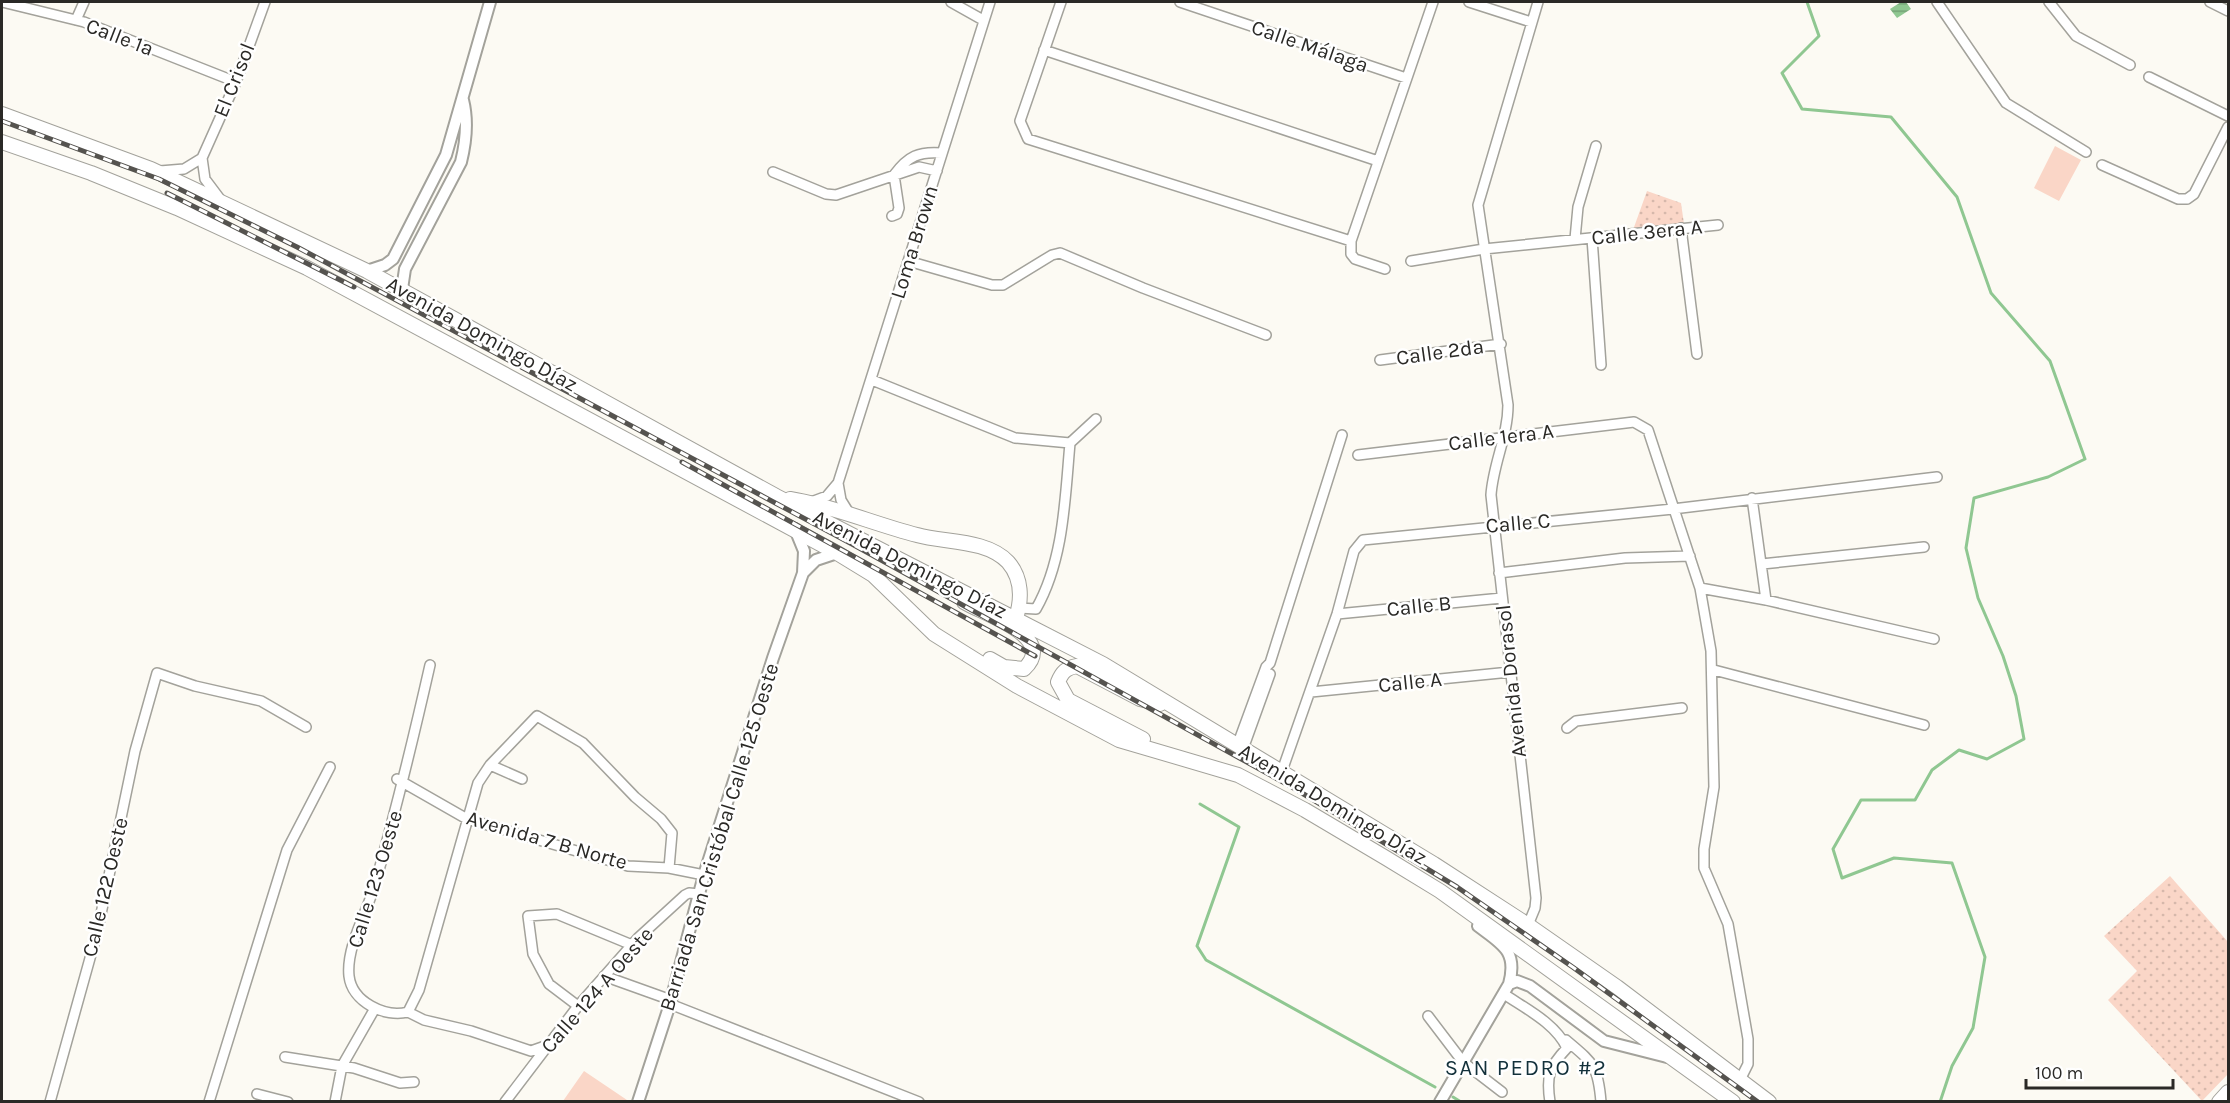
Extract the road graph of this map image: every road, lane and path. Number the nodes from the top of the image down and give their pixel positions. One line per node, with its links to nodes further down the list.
1 (2, 2): 15 (street, Calle 1a)
2 (84, 2): 17 (street)
3 (265, 2): 24 (street, El Crisol)
4 (490, 2): 25 (street)
5 (951, 2): 18 (street)
6 (990, 2): 18 (street, Loma Brown)
7 (1061, 2): 20 (street)
8 (1180, 2): 23 (street, Calle Málaga)
9 (1433, 2): 23 (street)
10 (1468, 2): 19 (street)
11 (1538, 2): 19 (street, Avenida Dorasol)
12 (1937, 2): 31 (street)
13 (2049, 2): 21 (street)
14 (2210, 2): 16 (street)
15 (25, 5): 17 (street, Calle 1a)
16 (2229, 12)
17 (76, 20): 24 (street, Calle 1a)
18 (983, 20): 32 (street, Loma Brown)
19 (1531, 22): 49 (street, Avenida Dorasol)
20 (1044, 51): 34 (street); 48 (street)
21 (2130, 65)
22 (2149, 77): 27 (street)
23 (1406, 78): 34 (street)
24 (236, 81): 33 (street, El Crisol)
25 (463, 96): 42 (street); 43 (street)
26 (2, 114): 36 (main road, Avenida Domingo Díaz)
27 (2229, 116)
28 (2229, 127): 35 (street)
29 (2, 142): 74 (main road, Avenida Domingo Díaz)
30 (1596, 146): 47 (street, Calle 3era A)
31 (2085, 152)
32 (942, 153): 37 (street, Loma Brown); 39 (street)
33 (202, 158): 36 (street); 40 (street)
34 (1377, 161): 48 (street)
35 (2102, 165)
36 (151, 169): 40 (main road, Avenida Domingo Díaz)
37 (937, 171): 39 (street); 50 (street, Loma Brown)
38 (773, 172): 39 (street)
39 (894, 175): 41 (street)
40 (227, 204): 53 (main road, Avenida Domingo Díaz)
41 (892, 216)
42 (416, 217): 43 (street); 53 (street)
43 (429, 224): 54 (street)
44 (1718, 225): 45 (street, Calle 3era A)
45 (1681, 228): 46 (street, Calle 3era A); 57 (street)
46 (1592, 238): 47 (street, Calle 3era A); 59 (street)
47 (1575, 239): 49 (street, Calle 3era A)
48 (1351, 241): 52 (street)
49 (1484, 249): 51 (street, Calle 3era A); 56 (street, Avenida Dorasol)
50 (908, 261): 55 (street); 60 (street, Loma Brown)
51 (1411, 261)
52 (1385, 269)
53 (368, 271): 54 (main road, Avenida Domingo Díaz)
54 (402, 289): 68 (main road, Avenida Domingo Díaz)
55 (1266, 334)
56 (1501, 344): 58 (street, Calle 2da); 63 (street, Avenida Dorasol)
57 (1697, 354)
58 (1380, 360)
59 (1601, 365)
60 (872, 380): 64 (street); 67 (street, Loma Brown)
61 (1096, 419): 64 (street)
62 (1341, 435): 98 (street)
63 (1503, 436): 65 (street, Calle 1era A); 71 (street, Calle 1era A); 73 (street, Avenida Dorasol)
64 (1070, 443): 86 (street)
65 (1358, 455)
66 (1937, 477): 69 (street, Calle C)
67 (838, 483): 70 (street); 72 (street)
68 (776, 496): 70 (main road); 78 (main road, Avenida Domingo Díaz)
69 (1752, 498): 71 (street, Calle C); 79 (street)
70 (811, 502): 72 (main road)
71 (1673, 509): 73 (street, Calle C); 77 (street)
72 (849, 513): 86 (main road)
73 (1494, 525): 81 (street, Avenida Dorasol); 87 (street, Calle C)
74 (795, 529): 76 (main road, Avenida Domingo Díaz); 80 (street, Barriada San Cristóbal Calle 125 Oeste)
75 (1924, 547): 79 (street)
76 (837, 553): 80 (street); 85 (main road, Avenida Domingo Díaz)
77 (1689, 556): 81 (street); 82 (street)
78 (903, 562): 85 (main road); 86 (main road, Avenida Domingo Díaz)
79 (1761, 564): 84 (street)
80 (803, 573): 107 (street, Barriada San Cristóbal Calle 125 Oeste)
81 (1499, 573): 83 (street, Avenida Dorasol)
82 (1700, 588): 84 (street); 90 (street)
83 (1502, 598): 87 (street, Calle B); 91 (street, Avenida Dorasol)
84 (1766, 600): 88 (street)
85 (906, 608): 99 (main road, Avenida Domingo Díaz)
86 (1018, 613): 93 (main road, Avenida Domingo Díaz)
87 (1337, 614): 92 (street)
88 (1934, 639)
89 (430, 665): 104 (street, Calle 123 Oeste)
90 (1714, 670): 95 (street); 125 (street)
91 (1510, 672): 92 (street, Calle A); 110 (street, Avenida Dorasol)
92 (1311, 692): 102 (street)
93 (1173, 708): 98 (main road, Avenida Domingo Díaz); 99 (main road)
94 (1682, 708): 97 (street)
95 (1924, 725)
96 (306, 727): 130 (street, Calle 122 Oeste)
97 (1568, 728)
98 (1240, 748): 102 (main road, Avenida Domingo Díaz)
99 (1175, 755): 108 (main road, Avenida Domingo Díaz)
100 (490, 765): 103 (street); 105 (street); 106 (street)
101 (330, 767): 131 (street)
102 (1282, 771): 110 (main road, Avenida Domingo Díaz)
103 (522, 779)
104 (400, 781): 105 (street, Avenida 7 B Norte); 116 (street, Calle 123 Oeste)
105 (467, 819): 106 (street, Avenida 7 B Norte); 117 (street)
106 (669, 868): 107 (street, Avenida 7 B Norte)
107 (705, 875): 109 (street, Barriada San Cristóbal Calle 125 Oeste)
108 (1440, 891): 113 (street); 122 (main road, Avenida Domingo Díaz)
109 (699, 894): 111 (street, Calle 124 A Oeste); 114 (street, Barriada San Cristóbal Calle 125 Oeste)
110 (1528, 925): 125 (main road, Avenida Domingo Díaz)
111 (632, 945): 112 (street, Calle 124 A Oeste); 115 (street)
112 (604, 976): 114 (street); 115 (street, Calle 124 A Oeste)
113 (1507, 989): 119 (street); 122 (street); 123 (street)
114 (670, 1002): 135 (street, Barriada San Cristóbal Calle 125 Oeste); 136 (street)
115 (578, 1006): 120 (street, Calle 124 A Oeste)
116 (374, 1010): 117 (street); 124 (street)
117 (408, 1012): 120 (street)
118 (1428, 1016): 123 (street)
119 (1562, 1037): 138 (street); 139 (street)
120 (549, 1044): 134 (street, Calle 124 A Oeste)
121 (285, 1057): 124 (street)
122 (1675, 1059): 140 (main road, Avenida Domingo Díaz)
123 (1463, 1062): 127 (street); 137 (street)
124 (342, 1066): 126 (street); 133 (street)
125 (1740, 1080): 141 (main road, Avenida Domingo Díaz)
126 (414, 1082)
127 (1502, 1092)
128 (2229, 1092): 142 (main road)
129 (257, 1094): 132 (street)
130 (50, 1101)
131 (209, 1101)
132 (288, 1101)
133 (335, 1101)
134 (505, 1101)
135 (638, 1101)
136 (919, 1101)
137 (1440, 1101)
138 (1550, 1101)
139 (1601, 1101)
140 (1733, 1101)
141 (1770, 1101)
142 (2219, 1101)

